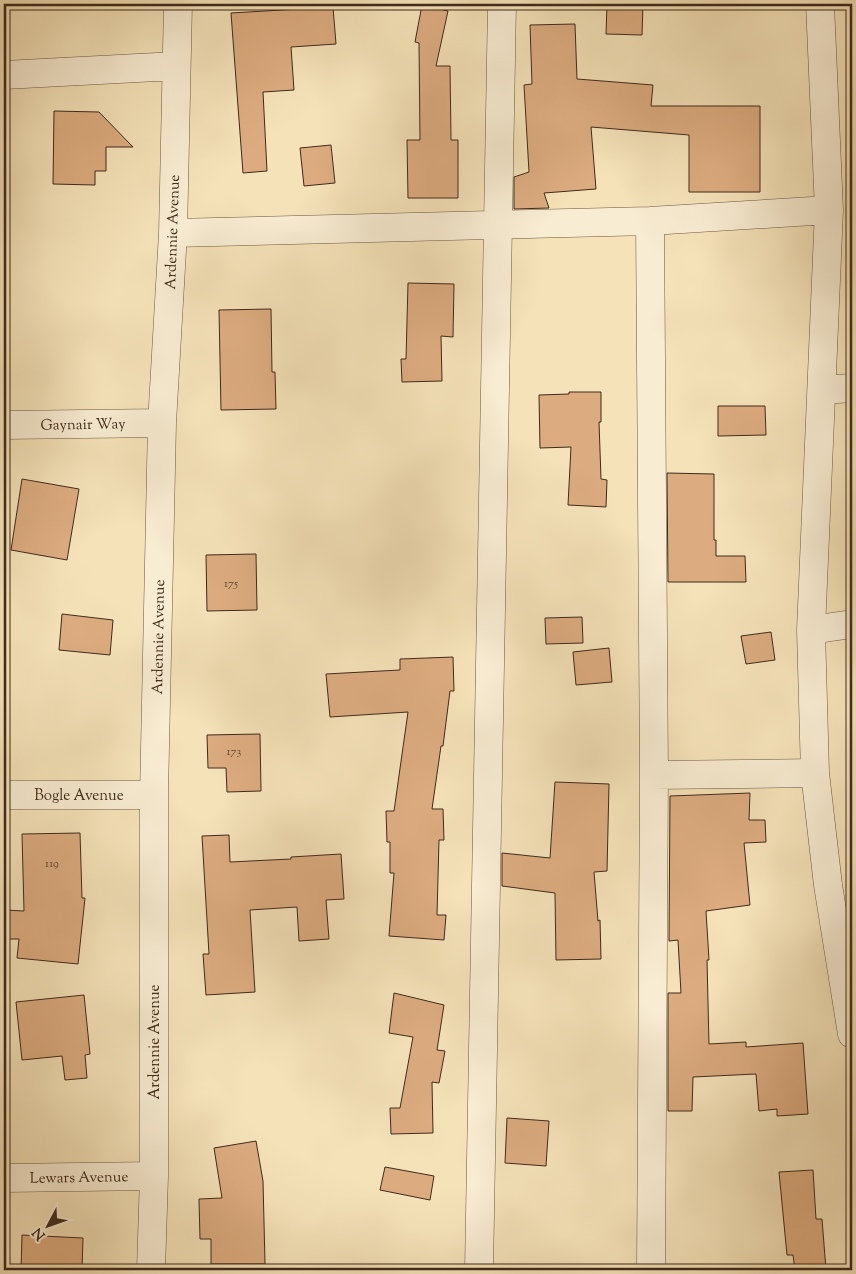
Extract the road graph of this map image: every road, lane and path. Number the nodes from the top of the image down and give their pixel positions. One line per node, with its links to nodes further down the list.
1 (178, 4): 4 (street, Ardennie Avenue)
2 (502, 4): 8 (street)
3 (820, 4): 6 (street)
4 (176, 66): 5 (street); 9 (street, Ardennie Avenue)
5 (4, 75)
6 (836, 197): 7 (street); 11 (street)
7 (650, 221): 8 (street); 17 (street)
8 (498, 224): 9 (street); 25 (street)
9 (173, 233): 12 (street, Ardennie Avenue)
10 (852, 388): 11 (street)
11 (822, 390): 15 (street)
12 (162, 423): 13 (street, Gaynair Way); 19 (street, Ardennie Avenue)
13 (4, 425)
14 (852, 624): 15 (street)
15 (810, 630): 16 (street)
16 (815, 773): 17 (street); 20 (street)
17 (654, 775): 26 (street)
18 (4, 795): 19 (street, Bogle Avenue)
19 (154, 795): 22 (street, Ardennie Avenue)
20 (847, 970): 21 (street)
21 (852, 1034)
22 (154, 1176): 23 (street, Lewars Avenue); 24 (street, Ardennie Avenue)
23 (4, 1178)
24 (151, 1270)
25 (479, 1270)
26 (651, 1270)

